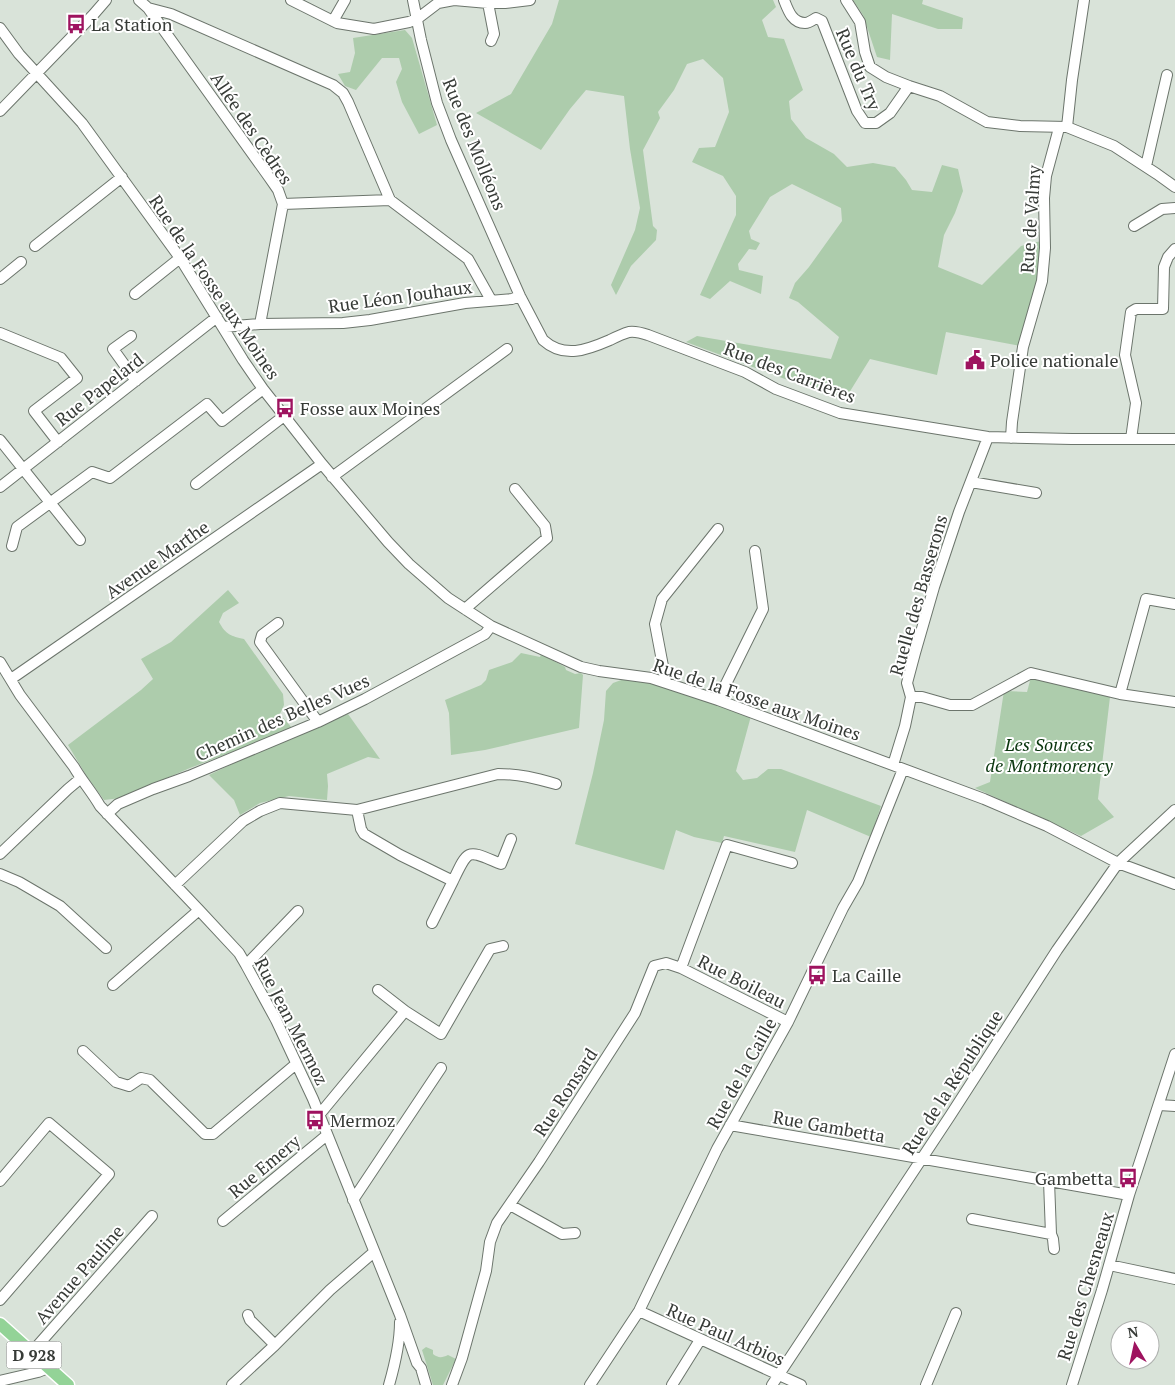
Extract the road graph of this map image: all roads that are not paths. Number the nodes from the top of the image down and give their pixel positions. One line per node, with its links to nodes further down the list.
1 (106, 0): 17 (street)
2 (139, 0): 12 (street)
3 (291, 0): 14 (street)
4 (345, 0): 14 (street)
5 (413, 0): 13 (street, Rue des Molléons)
6 (530, 0): 11 (street)
7 (784, 0): 19 (street, Rue du Try)
8 (846, 0): 19 (street, Rue du Try)
9 (1084, 0): 21 (street, Rue de Valmy)
10 (439, 1): 11 (street); 13 (street)
11 (488, 3): 16 (street)
12 (148, 8): 25 (street); 26 (street, Allée des Cèdres)
13 (416, 19): 14 (street); 35 (street, Rue des Molléons)
14 (333, 21)
15 (0, 28): 17 (street, Rue de la Fosse aux Moines)
16 (491, 42)
17 (37, 73): 20 (street); 23 (street, Rue de la Fosse aux Moines)
18 (1167, 75): 22 (street)
19 (909, 86): 21 (street)
20 (0, 111)
21 (1063, 127): 22 (street); 47 (street, Rue de Valmy)
22 (1146, 166): 24 (street)
23 (122, 177): 29 (street); 31 (street, Rue de la Fosse aux Moines)
24 (1175, 187)
25 (390, 200): 26 (street, Allée des Cèdres); 36 (street)
26 (283, 204): 38 (street)
27 (1175, 208): 28 (street)
28 (1134, 226)
29 (36, 246)
30 (1175, 249): 48 (street)
31 (180, 258): 34 (street); 37 (street, Rue de la Fosse aux Moines)
32 (21, 262): 33 (street)
33 (0, 279)
34 (135, 294)
35 (520, 296): 36 (street, Rue Léon Jouhaux); 46 (street, Rue des Carrières)
36 (491, 300): 38 (street, Rue Léon Jouhaux)
37 (217, 317): 39 (street, Rue de la Fosse aux Moines); 43 (street, Rue Papelard)
38 (260, 324): 39 (street, Rue Léon Jouhaux)
39 (223, 327): 44 (street, Rue de la Fosse aux Moines)
40 (0, 333): 51 (street)
41 (131, 336): 43 (street)
42 (508, 349): 54 (street)
43 (136, 381): 51 (street, Rue Papelard)
44 (263, 389): 45 (street, Rue de la Fosse aux Moines); 60 (street)
45 (284, 416): 52 (street, Rue de la Fosse aux Moines); 56 (street)
46 (988, 437): 47 (street, Rue des Carrières); 55 (street, Ruelle des Basserons)
47 (1012, 438): 48 (street, Rue des Carrières)
48 (1131, 439): 49 (street, Rue des Carrières)
49 (1175, 439)
50 (0, 440): 53 (street)
51 (58, 442): 53 (street, Rue Papelard)
52 (322, 464): 54 (street, Rue de la Fosse aux Moines); 70 (street, Avenue Marthe)
53 (23, 469): 57 (street, Rue Papelard); 60 (street)
54 (332, 477): 66 (street, Rue de la Fosse aux Moines)
55 (971, 482): 59 (street); 73 (street, Ruelle des Basserons)
56 (196, 484)
57 (0, 487)
58 (515, 489): 66 (street)
59 (1036, 492)
60 (51, 503): 62 (street); 63 (street)
61 (718, 529): 71 (street)
62 (80, 540)
63 (12, 546)
64 (755, 551): 74 (street)
65 (1175, 604): 72 (street)
66 (465, 609): 68 (street, Rue de la Fosse aux Moines)
67 (278, 623): 76 (street)
68 (491, 626): 71 (street, Rue de la Fosse aux Moines); 76 (street, Chemin des Belles Vues)
69 (1, 667): 70 (street, Rue Jean Mermoz)
70 (11, 679): 78 (street, Rue Jean Mermoz)
71 (666, 682): 74 (street, Rue de la Fosse aux Moines)
72 (1120, 694): 73 (street); 75 (street)
73 (911, 697): 77 (street, Ruelle des Basserons)
74 (718, 700): 77 (street, Rue de la Fosse aux Moines)
75 (1175, 702)
76 (318, 722): 82 (street, Chemin des Belles Vues)
77 (898, 767): 86 (street, Rue de la Fosse aux Moines); 101 (street, Rue de la Caille)
78 (80, 779): 82 (street, Rue Jean Mermoz); 84 (street)
79 (556, 784): 80 (street)
80 (357, 810): 88 (street); 90 (street)
81 (1175, 810): 86 (street, Rue de la République)
82 (108, 814): 90 (street, Rue Jean Mermoz)
83 (511, 839): 88 (street)
84 (0, 854)
85 (792, 863): 97 (street)
86 (1118, 863): 89 (street, Rue de la Fosse aux Moines); 111 (street, Rue de la République)
87 (0, 874): 95 (street)
88 (453, 881): 93 (street)
89 (1175, 884)
90 (175, 885): 91 (street, Rue Jean Mermoz)
91 (199, 910): 96 (street, Rue Jean Mermoz); 98 (street)
92 (298, 911): 96 (street)
93 (432, 924)
94 (503, 946): 100 (street)
95 (106, 948)
96 (246, 965): 104 (street, Rue Jean Mermoz)
97 (681, 968): 101 (street, Rue Boileau); 116 (street, Rue Ronsard)
98 (113, 985)
99 (378, 990): 100 (street)
100 (405, 1011): 108 (street)
101 (788, 1022): 109 (street, Rue de la Caille)
102 (83, 1050): 104 (street)
103 (1175, 1054): 106 (street, Rue des Chesneaux)
104 (296, 1064): 108 (street, Rue Jean Mermoz)
105 (441, 1068): 115 (street)
106 (1159, 1104): 107 (street); 114 (street, Rue des Chesneaux)
107 (1175, 1106)
108 (319, 1115): 110 (street, Rue Jean Mermoz)
109 (730, 1125): 111 (street, Rue Gambetta); 127 (street, Rue de la Caille)
110 (327, 1135): 115 (street, Rue Jean Mermoz); 119 (street, Rue Emery)
111 (921, 1159): 113 (street, Rue Gambetta); 138 (street, Rue de la République)
112 (0, 1181): 126 (street)
113 (1049, 1181): 114 (street, Rue Gambetta); 121 (street)
114 (1129, 1195): 124 (street, Rue des Chesneaux)
115 (353, 1200): 123 (street, Rue Jean Mermoz)
116 (510, 1205): 120 (street); 144 (street, Rue Ronsard)
117 (152, 1216): 134 (street, Avenue Pauline)
118 (972, 1219): 121 (street)
119 (223, 1221)
120 (575, 1233)
121 (1051, 1234): 122 (street)
122 (1054, 1249)
123 (374, 1252): 130 (street, Rue Jean Mermoz); 133 (street)
124 (1109, 1265): 125 (street); 150 (street, Rue des Chesneaux)
125 (1175, 1280)
126 (0, 1300)
127 (639, 1311): 132 (street, Rue Paul Arbios); 145 (street, Rue de la Caille)
128 (956, 1313): 149 (street)
129 (248, 1315): 133 (street)
130 (400, 1315): 135 (street, Rue Jean Mermoz); 136 (street, Rue Jean Mermoz)
131 (0, 1324): 134 (main road, D 928)
132 (700, 1340): 138 (street, Rue Paul Arbios); 146 (street)
133 (275, 1345): 141 (street)
134 (31, 1352): 137 (main road, D 928)
135 (417, 1363): 136 (street); 143 (street, Rue Jean Mermoz)
136 (395, 1364): 142 (street, Rue Jean Mermoz)
137 (48, 1368): 139 (street); 140 (main road, D 928)
138 (779, 1375): 147 (street, Rue de la République); 148 (street, Rue Paul Arbios)
139 (0, 1381)
140 (68, 1385)
141 (232, 1385)
142 (389, 1385)
143 (426, 1385)
144 (452, 1385)
145 (590, 1385)
146 (672, 1385)
147 (772, 1385)
148 (801, 1385)
149 (926, 1385)
150 (1072, 1385)

